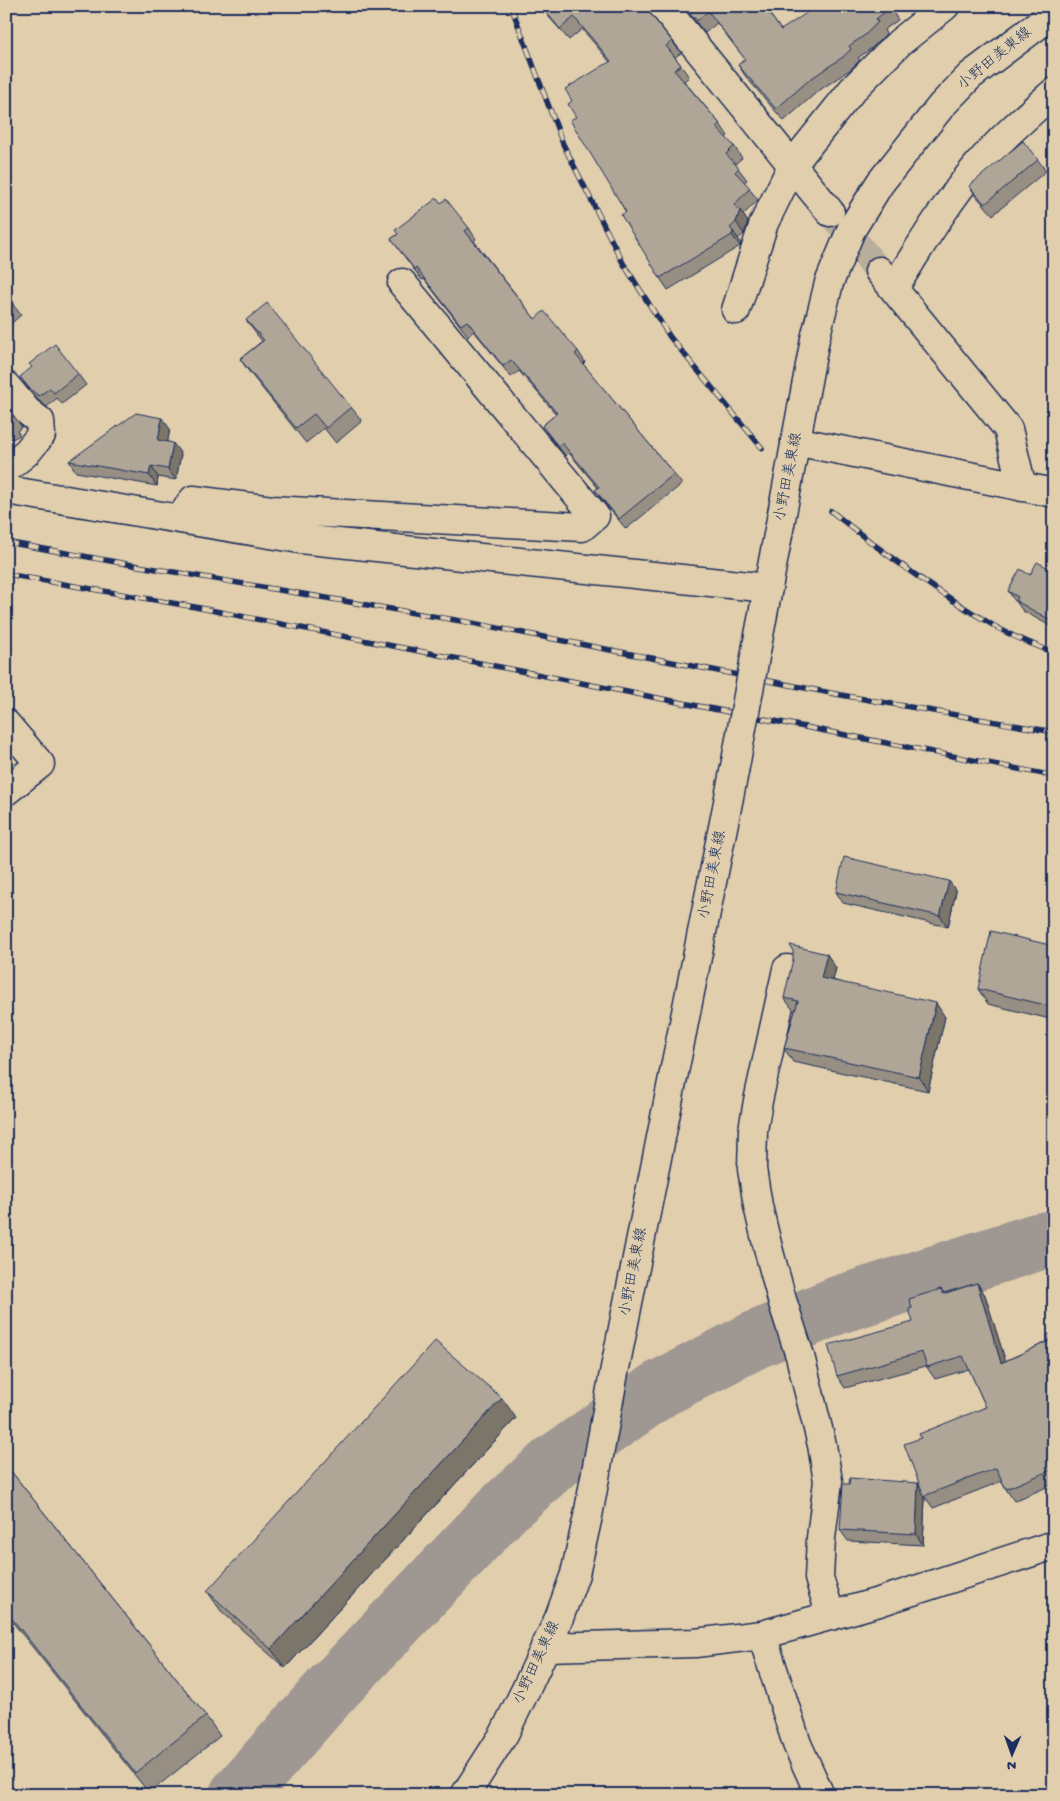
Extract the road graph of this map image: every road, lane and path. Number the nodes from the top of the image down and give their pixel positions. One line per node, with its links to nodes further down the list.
1 (663, 6): 5 (street)
2 (945, 6): 5 (street)
3 (1054, 13): 10 (street, 小野田美東線)
4 (1054, 92): 12 (street)
5 (793, 164): 6 (street); 8 (street)
6 (830, 212)
7 (402, 283): 15 (street)
8 (736, 310)
9 (6, 386): 11 (street)
10 (795, 441): 12 (street); 16 (street, 小野田美東線)
11 (6, 469)
12 (1022, 487): 14 (street)
13 (6, 490): 15 (street)
14 (1054, 493)
15 (180, 519): 16 (street)
16 (768, 588): 23 (street, 小野田美東線, bridge)
17 (6, 724): 18 (street)
18 (6, 791)
19 (787, 969): 21 (street)
20 (1054, 1545): 21 (street)
21 (831, 1616): 22 (street)
22 (762, 1635): 23 (street); 25 (street)
23 (545, 1647): 24 (street, 小野田美東線)
24 (465, 1795)
25 (820, 1795)

